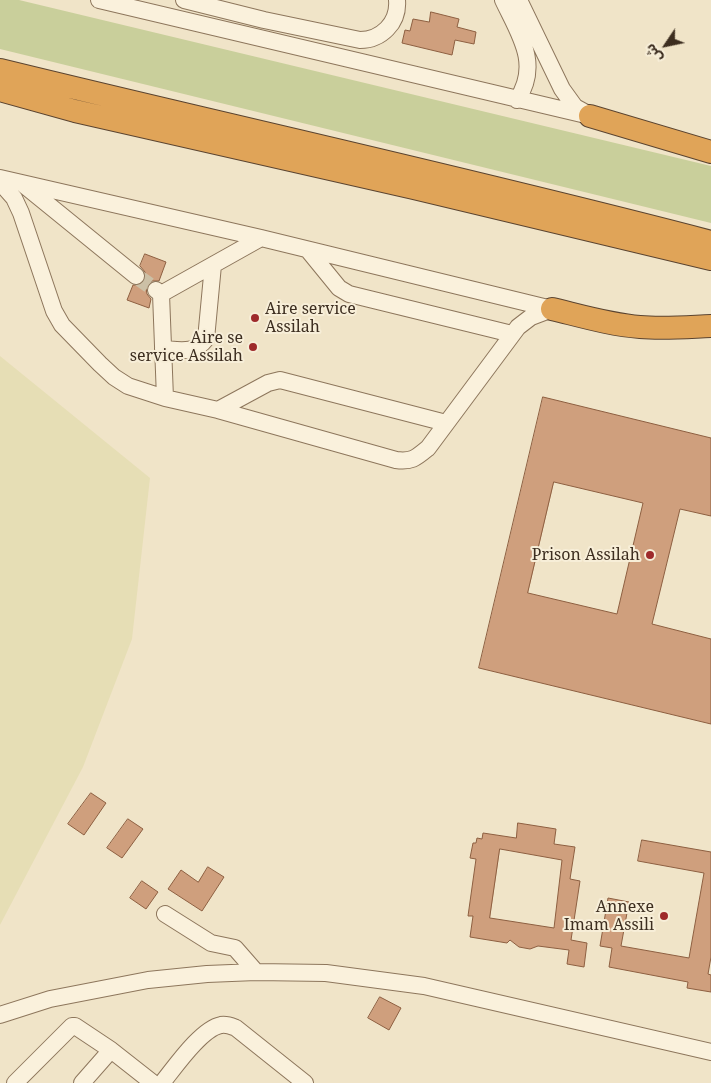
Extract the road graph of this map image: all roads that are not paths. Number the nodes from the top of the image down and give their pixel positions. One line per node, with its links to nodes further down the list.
1 (99, 0): 8 (street)
2 (184, 0): 3 (street)
3 (397, 0)
4 (503, 0): 8 (street)
5 (519, 0): 9 (street)
6 (0, 70): 14 (highway)
7 (0, 90): 16 (highway)
8 (517, 100): 9 (street)
9 (590, 116): 10 (highway)
10 (711, 152)
11 (0, 180): 12 (street); 23 (street)
12 (20, 182): 13 (street); 18 (street)
13 (261, 238): 15 (street); 17 (street)
14 (711, 242)
15 (308, 250): 19 (street); 21 (street)
16 (711, 259)
17 (213, 265): 22 (street); 22 (street)
18 (136, 276)
19 (552, 309): 20 (highway); 21 (street)
20 (711, 326)
21 (512, 334): 25 (street)
22 (163, 349): 23 (street)
23 (165, 398): 24 (street)
24 (218, 410): 25 (street); 25 (street)
25 (446, 423)
26 (165, 914): 27 (street)
27 (256, 972): 28 (street); 30 (street)
28 (0, 1015)
29 (111, 1050): 31 (street); 32 (street); 33 (street)
30 (711, 1052)
31 (16, 1083)
32 (82, 1083)
33 (153, 1083)
34 (162, 1083): 35 (street)
35 (305, 1083)

